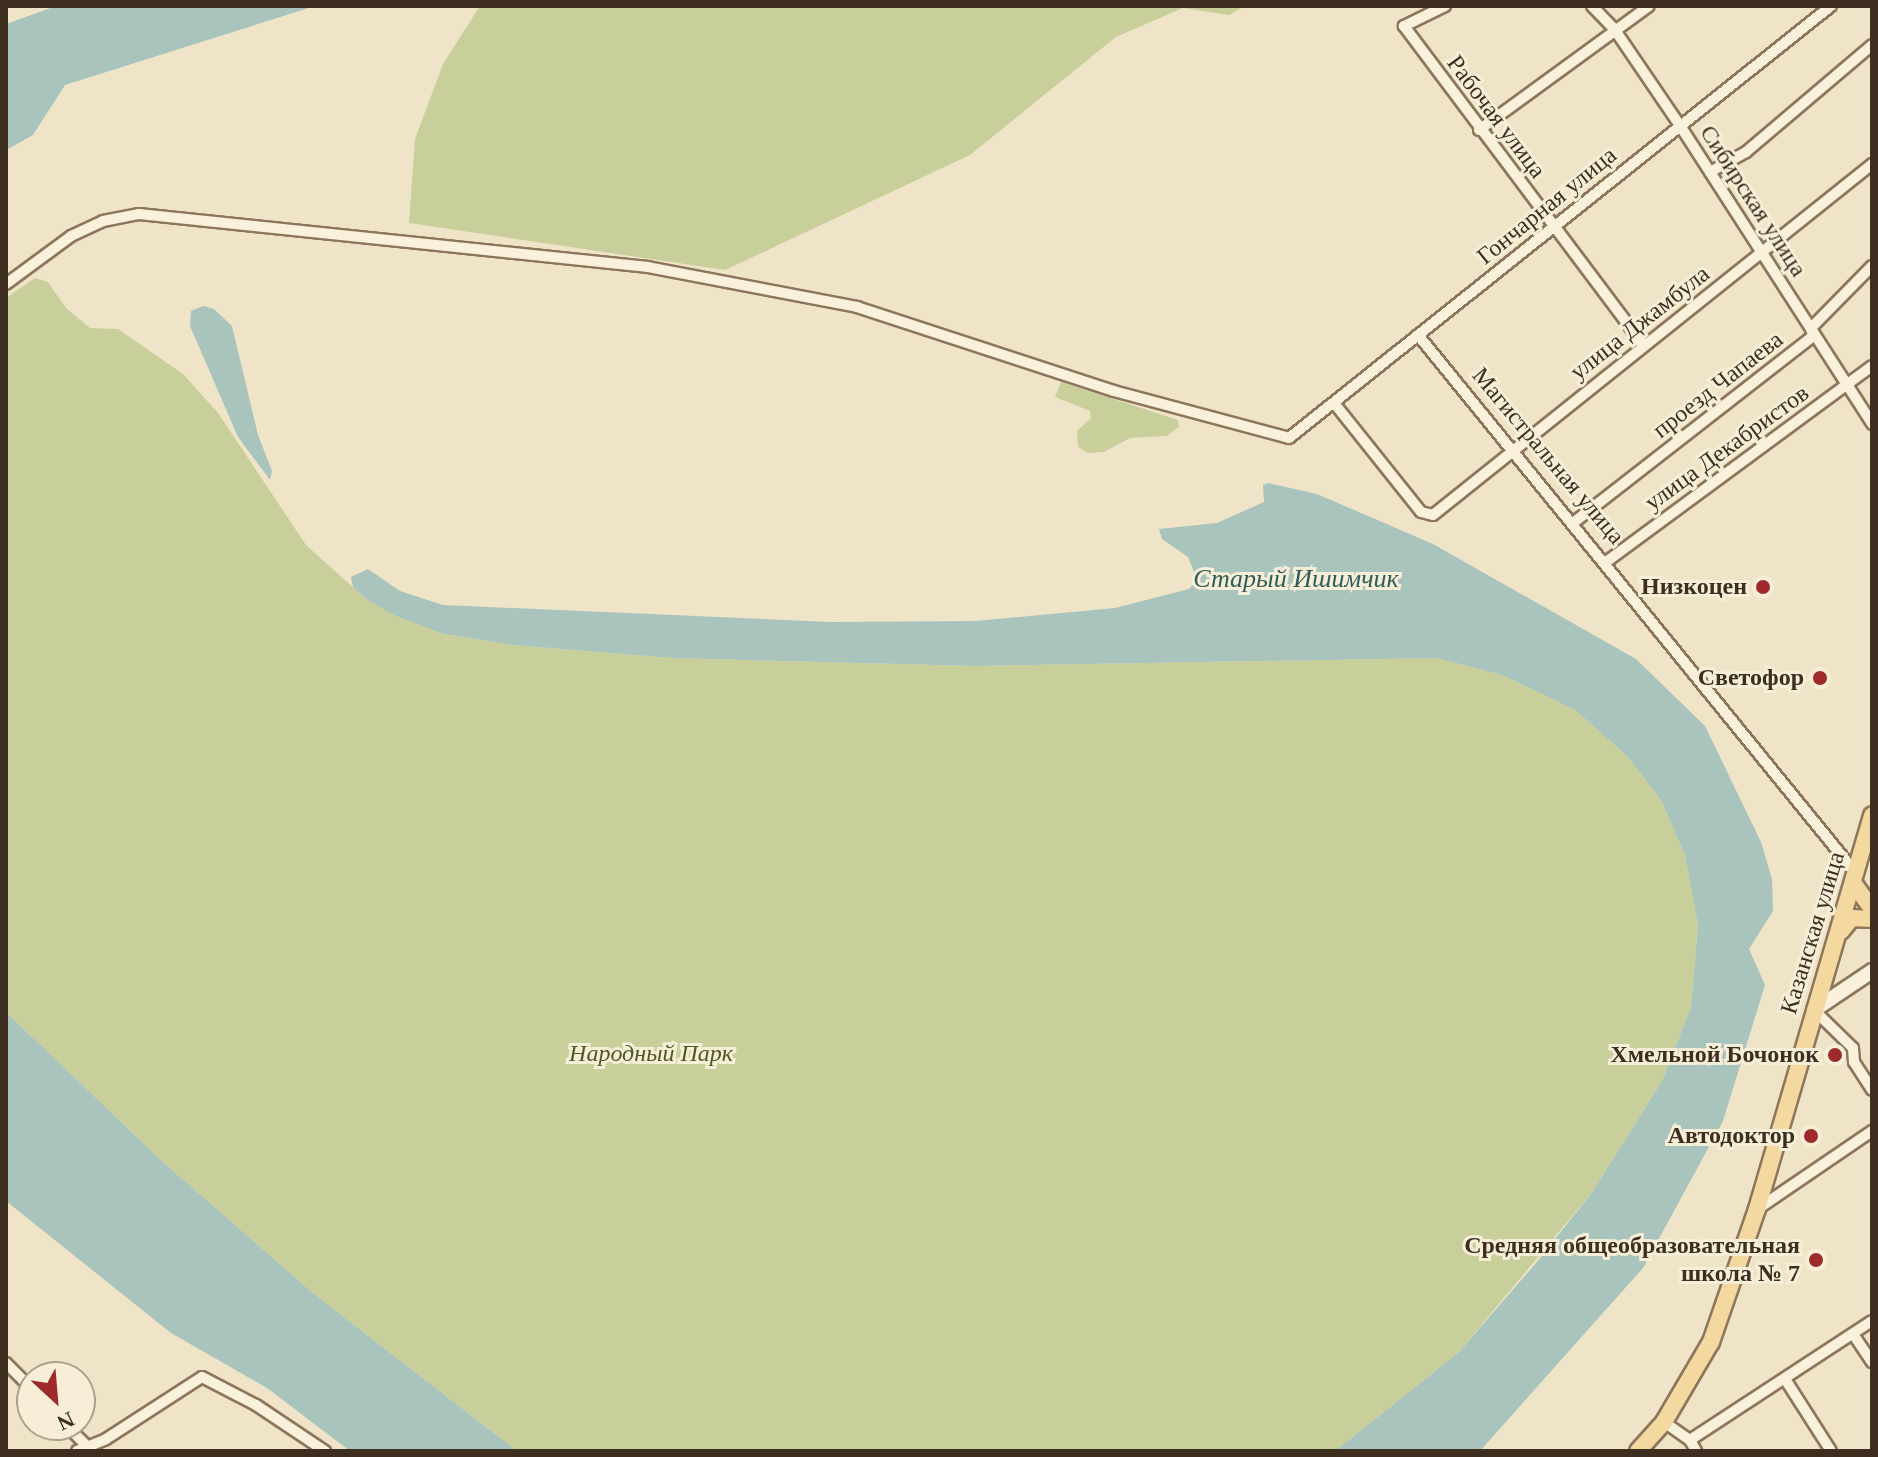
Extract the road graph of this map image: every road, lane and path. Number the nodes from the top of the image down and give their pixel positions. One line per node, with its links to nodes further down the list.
1 (1445, 6): 8 (street, Рабочая улица)
2 (1592, 6): 5 (street, Сибирская улица)
3 (1649, 6): 5 (street)
4 (1831, 6): 7 (street, Гончарная улица)
5 (1615, 30): 7 (street, Сибирская улица); 8 (street)
6 (1872, 45): 10 (street)
7 (1679, 124): 10 (street, Сибирская улица); 11 (street, Гончарная улица)
8 (1479, 130): 11 (street, Рабочая улица)
9 (1872, 164): 12 (street, улица Джамбула)
10 (1710, 172): 12 (street, Сибирская улица)
11 (1554, 227): 16 (street, Гончарная улица); 17 (street, Рабочая улица)
12 (1762, 252): 15 (street, Сибирская улица); 17 (street, улица Джамбула)
13 (1872, 266): 15 (street, проезд Чапаева)
14 (6, 284): 20 (street, Гончарная улица)
15 (1811, 328): 19 (street, Сибирская улица); 23 (street, проезд Чапаева)
16 (1418, 335): 20 (street, Гончарная улица); 22 (street, Магистральная улица)
17 (1644, 346): 22 (street, улица Джамбула)
18 (1872, 366): 19 (street, улица Декабристов)
19 (1847, 384): 21 (street, Сибирская улица); 24 (street, улица Декабристов)
20 (1334, 403): 22 (street, улица Джамбула)
21 (1872, 424)
22 (1511, 449): 23 (street, Магистральная улица)
23 (1573, 523): 24 (street, Магистральная улица)
24 (1606, 562): 26 (street, Магистральная улица)
25 (1872, 815): 26 (main road, Казанская улица)
26 (1854, 884): 27 (main road, Магистральная улица); 29 (main road, Казанская улица)
27 (1872, 909)
28 (1872, 919): 29 (main road)
29 (1834, 941): 31 (main road, Казанская улица)
30 (1872, 971): 31 (street)
31 (1814, 1010): 32 (street); 34 (main road, Казанская улица)
32 (1872, 1090)
33 (1872, 1131): 34 (street)
34 (1757, 1209): 39 (main road, Казанская улица)
35 (1872, 1321): 36 (street)
36 (1853, 1334): 37 (street); 38 (street)
37 (1872, 1362)
38 (1785, 1379): 40 (street); 45 (street)
39 (1664, 1422): 40 (street); 43 (main road, Казанская улица)
40 (1690, 1440): 44 (street)
41 (85, 1449): 42 (street)
42 (325, 1451)
43 (1638, 1451)
44 (1696, 1451)
45 (1831, 1451)

